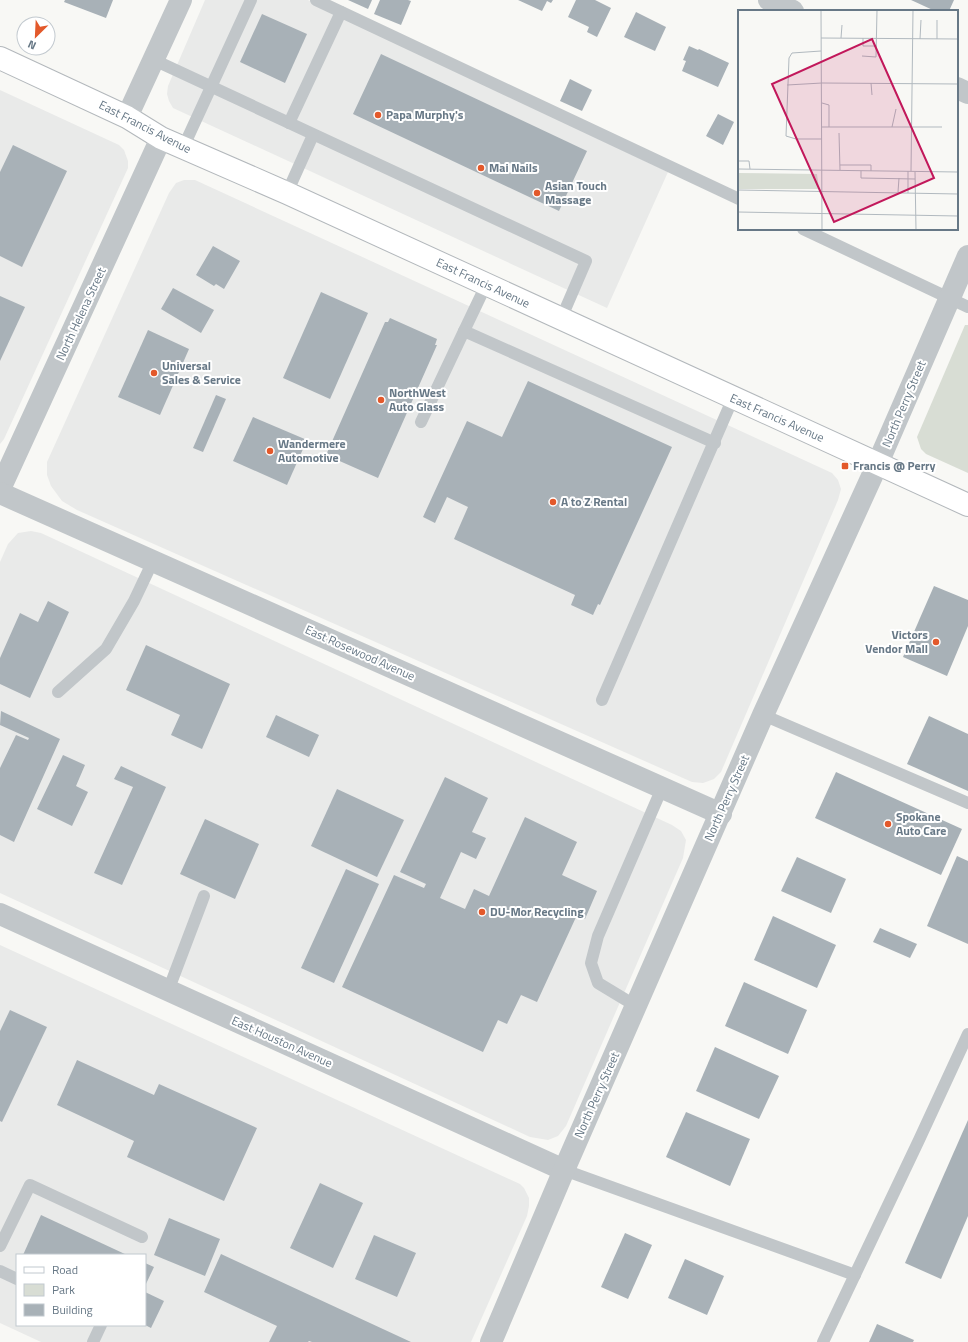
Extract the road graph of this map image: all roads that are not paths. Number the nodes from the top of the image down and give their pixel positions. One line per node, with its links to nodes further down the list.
1 (181, 0): 8 (street)
2 (251, 0): 9 (lane)
3 (316, 0): 6 (lane)
4 (769, 0): 5 (street)
5 (791, 10)
6 (341, 12): 13 (lane); 18 (lane)
7 (0, 58): 12 (main road, East Francis Avenue)
8 (154, 60): 9 (lane); 12 (street)
9 (210, 87): 13 (lane); 16 (lane)
10 (958, 88): 11 (street)
11 (968, 93)
12 (127, 117): 15 (main road, East Francis Avenue)
13 (289, 123): 14 (lane)
14 (313, 135): 17 (lane); 23 (lane)
15 (161, 138): 16 (main road, East Francis Avenue); 29 (street, North Helena Street)
16 (183, 148): 17 (main road, East Francis Avenue)
17 (287, 193): 21 (main road, East Francis Avenue)
18 (738, 199)
19 (805, 230): 22 (lane)
20 (968, 256): 22 (street, North Perry Street)
21 (486, 285): 23 (main road, East Francis Avenue); 24 (lane)
22 (959, 302): 28 (street, North Perry Street)
23 (561, 319): 25 (main road, East Francis Avenue)
24 (464, 332): 26 (lane); 27 (lane)
25 (733, 398): 27 (lane); 28 (main road, East Francis Avenue)
26 (421, 422)
27 (715, 443): 34 (lane)
28 (878, 463): 31 (main road, East Francis Avenue); 35 (street, North Perry Street)
29 (0, 489)
30 (0, 493): 32 (street, East Rosewood Avenue)
31 (968, 504)
32 (153, 561): 33 (lane); 36 (street, East Rosewood Avenue)
33 (58, 692)
34 (602, 700)
35 (763, 715): 37 (lane); 38 (street, North Perry Street)
36 (662, 788): 38 (street, East Rosewood Avenue); 42 (lane)
37 (968, 803)
38 (721, 814): 42 (street, North Perry Street)
39 (204, 896): 41 (lane)
40 (0, 914): 41 (street, East Houston Avenue)
41 (168, 991): 44 (street, East Houston Avenue)
42 (636, 1006): 44 (street, North Perry Street)
43 (968, 1034): 48 (lane)
44 (564, 1170): 48 (lane); 52 (street, North Perry Street)
45 (142, 1237): 46 (lane)
46 (0, 1246)
47 (0, 1271): 49 (lane)
48 (855, 1275): 53 (lane)
49 (16, 1279)
50 (101, 1326): 51 (lane)
51 (93, 1342)
52 (491, 1342)
53 (823, 1342)

